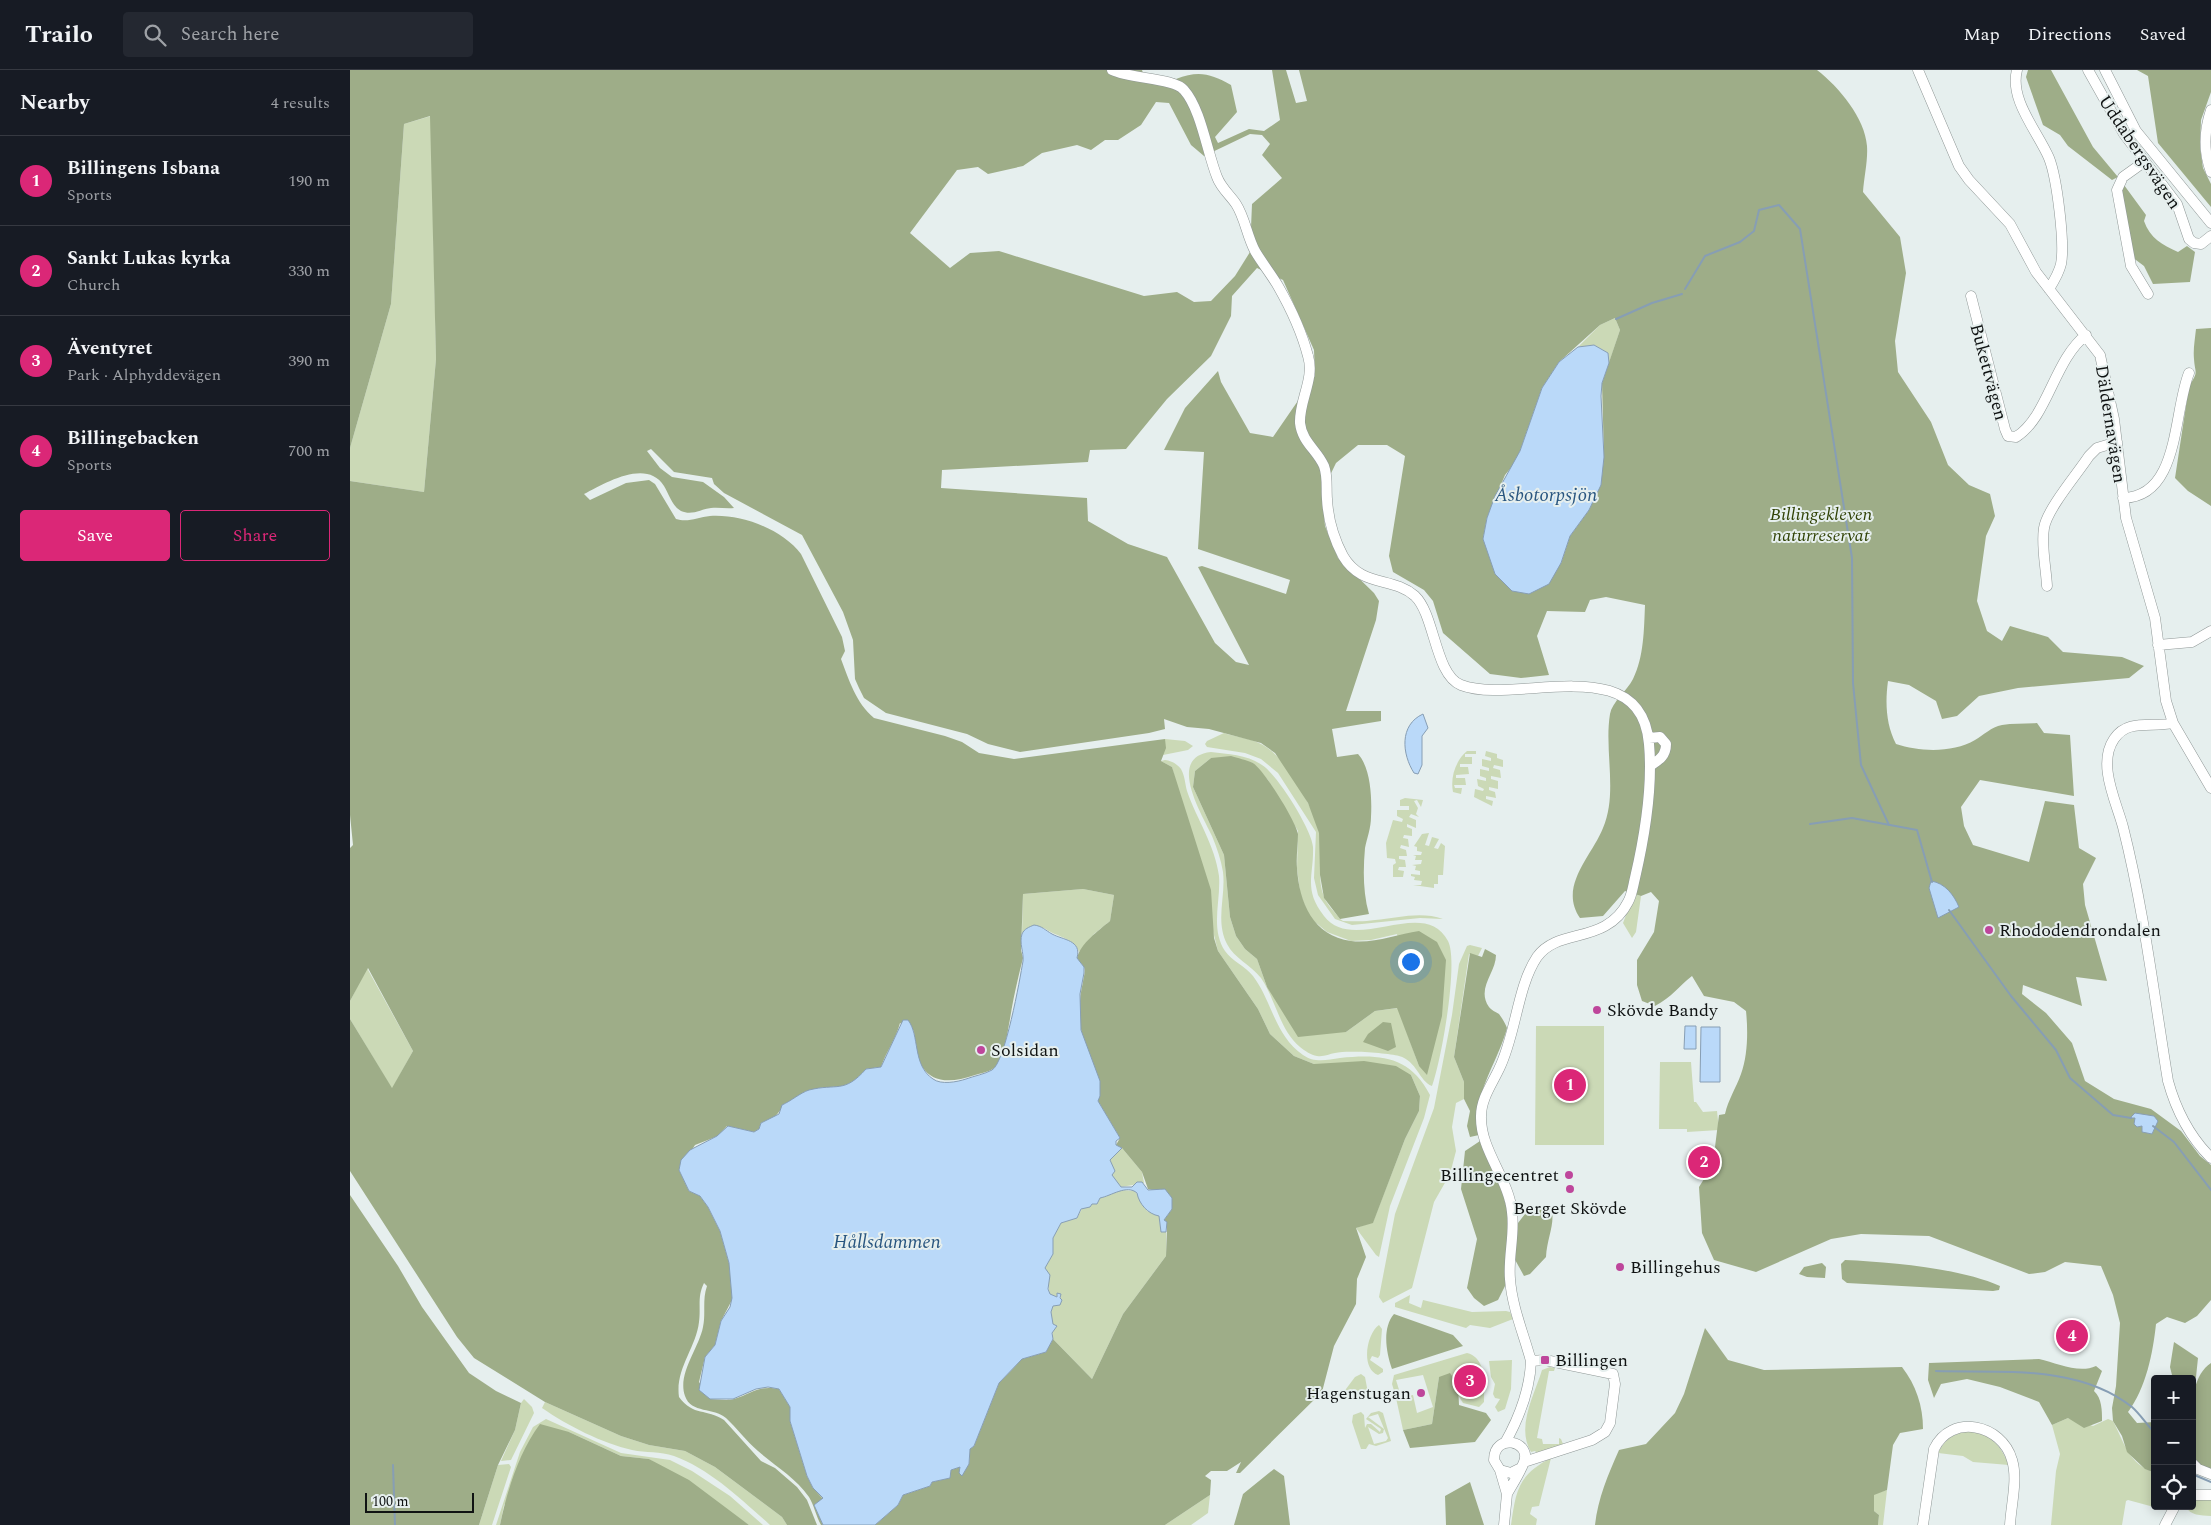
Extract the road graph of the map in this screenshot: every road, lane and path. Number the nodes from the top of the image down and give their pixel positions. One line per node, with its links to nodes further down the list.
1 (1112, 70): 22 (street)
2 (1918, 70): 11 (street, Däldernavägen)
3 (2017, 70): 11 (street)
4 (2088, 70): 7 (street, Uddabergsvägen)
5 (2105, 70): 9 (street)
6 (2211, 110): 8 (street)
7 (2144, 162): 10 (street, Uddabergsvägen); 12 (street)
8 (2211, 172)
9 (2211, 223)
10 (2211, 236)
11 (2049, 289): 14 (street, Däldernavägen)
12 (2148, 294)
13 (1971, 296): 14 (street, Bukettvägen)
14 (2086, 335): 16 (street, Däldernavägen)
15 (2189, 373): 17 (street)
16 (2117, 442): 17 (street, Däldernavägen); 18 (street)
17 (2123, 498): 20 (street, Däldernavägen)
18 (2047, 586)
19 (2211, 631): 20 (street)
20 (2158, 645): 21 (street, Däldernavägen)
21 (2173, 723): 24 (street, Däldernavägen); 25 (street)
22 (1649, 738): 23 (street); 23 (street)
23 (1650, 766): 26 (street)
24 (2211, 788)
25 (2211, 1158)
26 (1531, 1361): 27 (street); 30 (street)
27 (1517, 1423): 28 (street); 29 (street)
28 (1505, 1443): 29 (street); 32 (street)
29 (1521, 1447): 30 (street)
30 (1523, 1465): 32 (street); 34 (street)
31 (2194, 1465): 33 (street)
32 (1500, 1470): 34 (street)
33 (2211, 1474)
34 (1507, 1494): 38 (street)
35 (2211, 1494): 36 (street)
36 (2196, 1496)
37 (2173, 1510): 41 (street)
38 (1504, 1525)
39 (1923, 1525): 40 (street)
40 (2010, 1525)
41 (2166, 1525)

